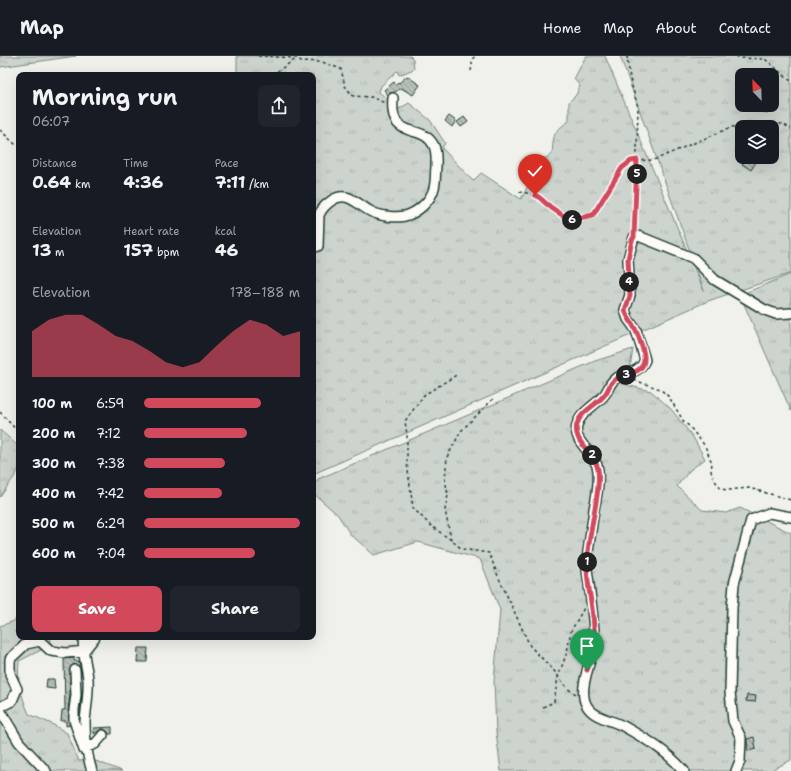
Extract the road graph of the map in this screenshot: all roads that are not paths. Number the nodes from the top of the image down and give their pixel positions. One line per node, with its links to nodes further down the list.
1 (392, 103): 2 (street)
2 (316, 247)
3 (791, 313): 14 (street)
4 (791, 517): 15 (street)
5 (84, 640): 7 (street)
6 (93, 640): 7 (street)
7 (84, 652): 9 (street); 11 (street)
8 (75, 670): 11 (street)
9 (0, 709): 12 (street)
10 (103, 734): 11 (street)
11 (87, 750): 13 (street)
12 (46, 771)
13 (92, 771)
14 (684, 771)
15 (736, 771)

